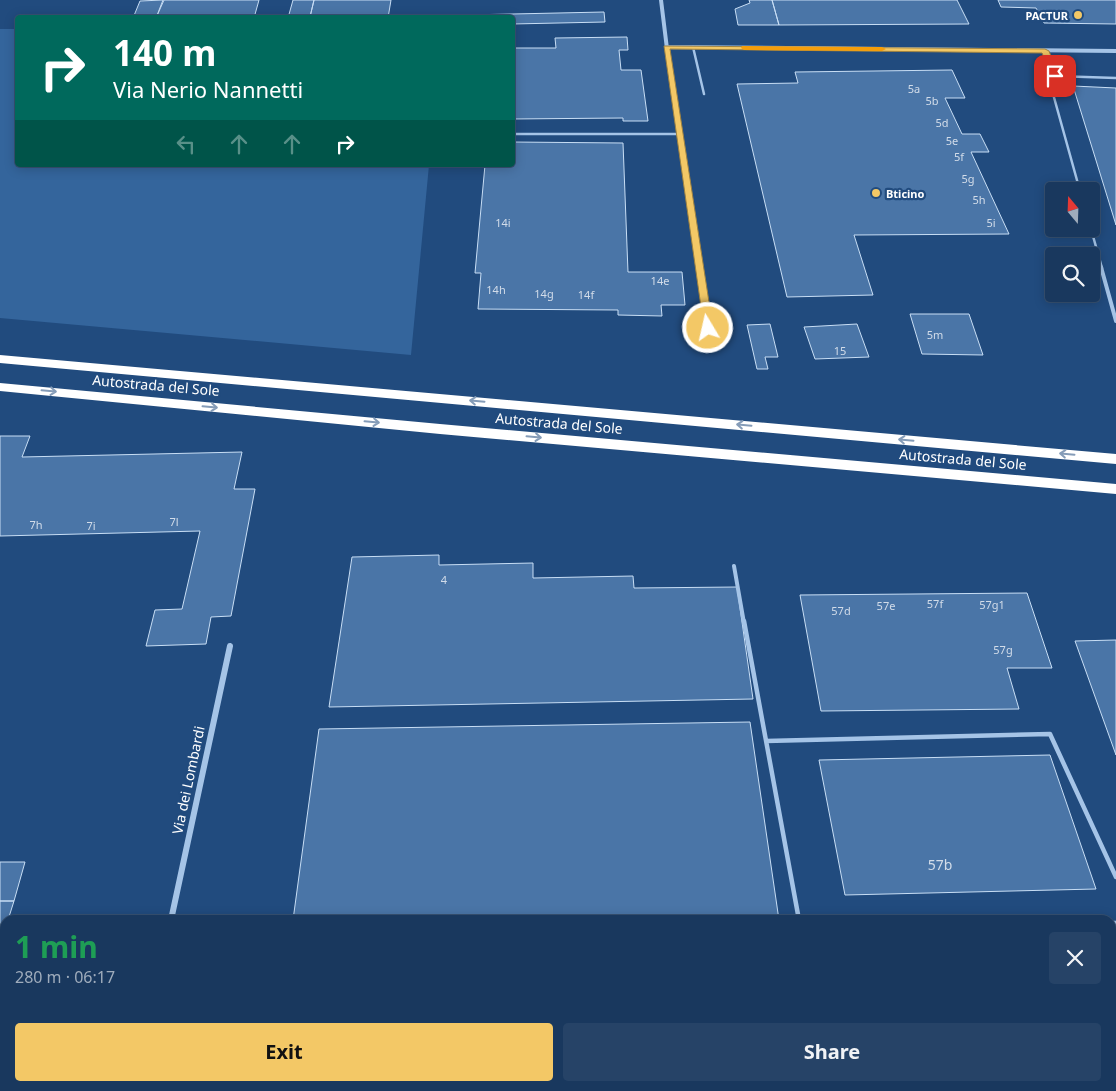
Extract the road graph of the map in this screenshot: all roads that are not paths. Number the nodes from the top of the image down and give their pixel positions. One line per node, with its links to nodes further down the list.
1 (661, 0): 2 (street)
2 (666, 47): 3 (street); 6 (street)
3 (693, 47): 4 (street); 9 (lane)
4 (1045, 51): 5 (street); 7 (lane)
5 (1116, 51)
6 (669, 66): 11 (lane)
7 (1055, 76): 8 (lane); 12 (lane)
8 (1116, 78)
9 (704, 94)
10 (515, 134): 11 (lane)
11 (679, 134): 15 (lane)
12 (1078, 182)
13 (1093, 238): 14 (lane)
14 (1116, 321)
15 (708, 328)
16 (0, 359): 18 (highway, Autostrada del Sole, one-way to 16)
17 (0, 386): 19 (highway, Autostrada del Sole, one-way to 19)
18 (1116, 459)
19 (1116, 489)
20 (734, 566): 22 (lane)
21 (230, 646): 24 (street, Via dei Lombardi)
22 (766, 741): 23 (lane); 25 (lane)
23 (1116, 877)
24 (172, 915)
25 (798, 915)

